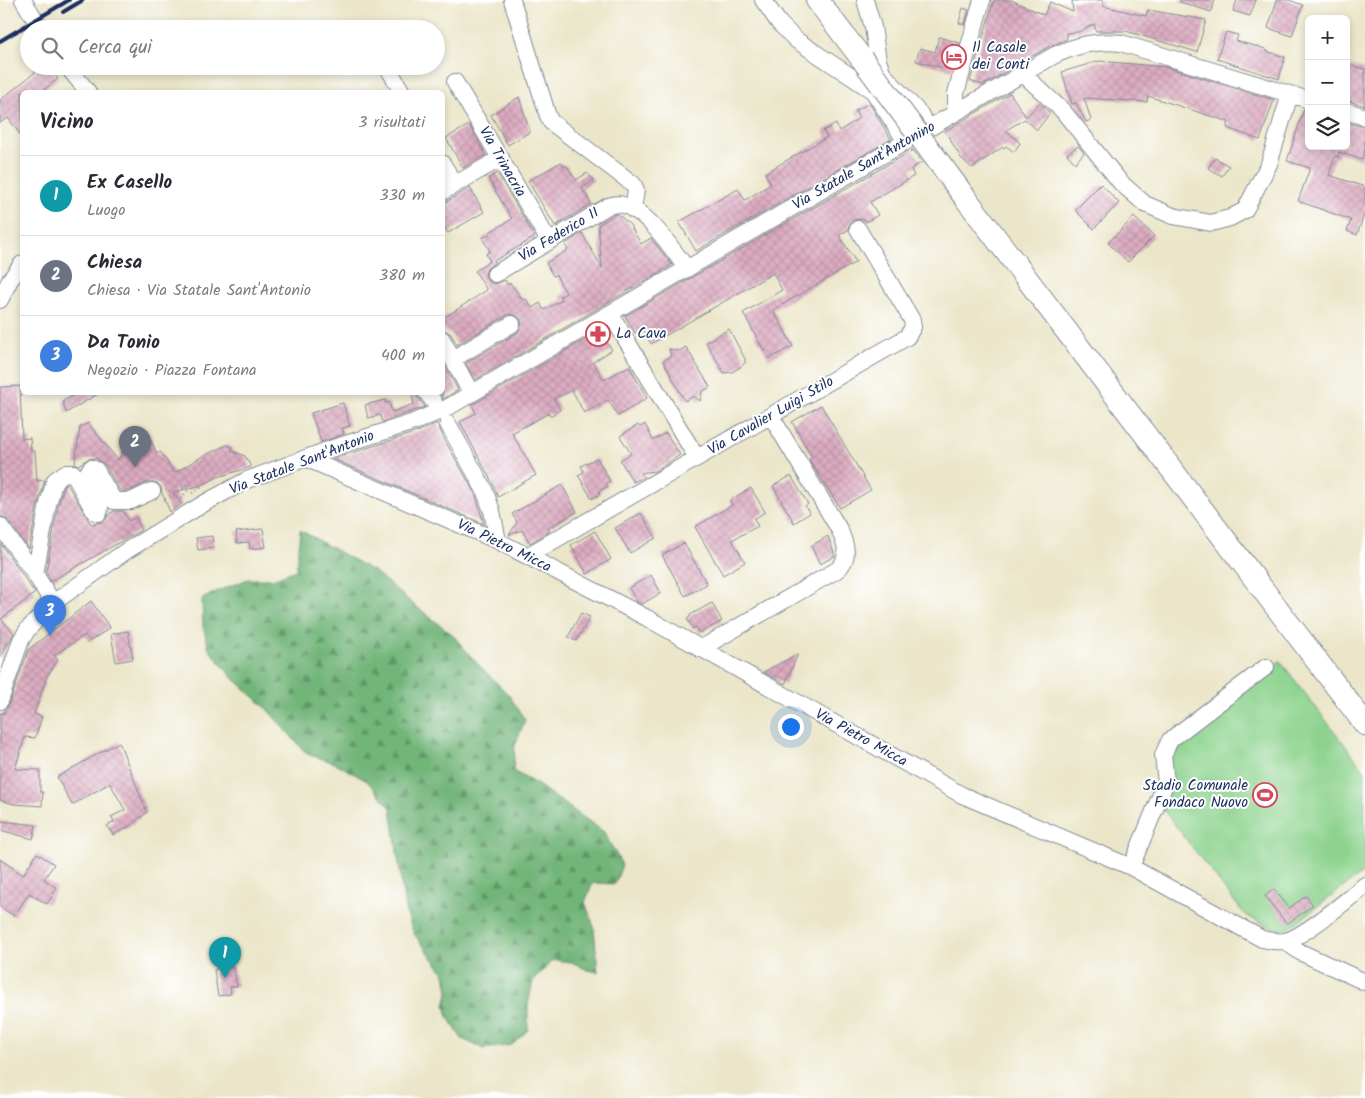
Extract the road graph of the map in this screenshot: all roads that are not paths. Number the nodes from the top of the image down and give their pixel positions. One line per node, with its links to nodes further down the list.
1 (23, 0): 7 (street)
2 (512, 0): 26 (street)
3 (763, 0): 8 (street)
4 (817, 0): 8 (highway)
5 (865, 0): 8 (street)
6 (982, 0): 19 (street)
7 (35, 20)
8 (864, 66): 17 (street); 22 (street); 51 (highway, bridge)
9 (1022, 74): 15 (street, Via Statale Sant'Antonino); 15 (street); 19 (street, Via Statale Sant'Antonino)
10 (74, 75): 13 (street)
11 (392, 75): 14 (street)
12 (455, 82): 23 (street, Via Trinacria)
13 (86, 90)
14 (401, 90)
15 (1290, 94): 16 (street, Via Statale Sant'Antonino)
16 (1305, 99)
17 (916, 109): 19 (street); 21 (street)
18 (1350, 112): 20 (street)
19 (952, 115): 21 (street, Via Statale Sant'Antonino)
20 (1365, 117)
21 (923, 131): 22 (street, Via Statale Sant'Antonino)
22 (906, 142): 30 (street, Via Statale Sant'Antonino)
23 (501, 158): 25 (street); 28 (street, Via Trinacria)
24 (445, 174): 25 (street)
25 (449, 188)
26 (633, 210): 28 (street, Via Federico II); 30 (street, Via Federico II)
27 (858, 229): 39 (street, Via Cavalier Luigi Stilo)
28 (548, 242): 31 (street, Via Federico II)
29 (20, 267): 32 (street)
30 (688, 269): 33 (street, Via Statale Sant'Antonino)
31 (495, 274)
32 (0, 300)
33 (610, 313): 37 (street, Via Statale Sant'Antonino); 41 (street)
34 (512, 324): 36 (street)
35 (445, 344): 36 (street)
36 (453, 359): 37 (street)
37 (471, 394): 38 (street, Via Statale Sant'Antonino)
38 (437, 408): 40 (street, Via Statale Sant'Antonio); 44 (street)
39 (771, 416): 41 (street, Via Cavalier Luigi Stilo); 48 (street)
40 (305, 458): 44 (street, Via Pietro Micca); 47 (street, Via Statale Sant'Antonio)
41 (697, 458): 45 (street, Via Cavalier Luigi Stilo)
42 (152, 491): 46 (street)
43 (0, 526): 46 (street)
44 (498, 541): 45 (street, Via Pietro Micca)
45 (527, 556): 48 (street, Via Pietro Micca)
46 (35, 574): 47 (street)
47 (53, 603): 50 (street, Via Statale Sant'Antonio)
48 (700, 648): 52 (street, Via Pietro Micca)
49 (1266, 667): 52 (street)
50 (0, 702)
51 (1365, 724)
52 (1131, 867): 54 (street, Via Pietro Micca)
53 (1365, 885): 54 (street)
54 (1285, 941): 55 (street, Via Pietro Micca)
55 (1365, 982)

